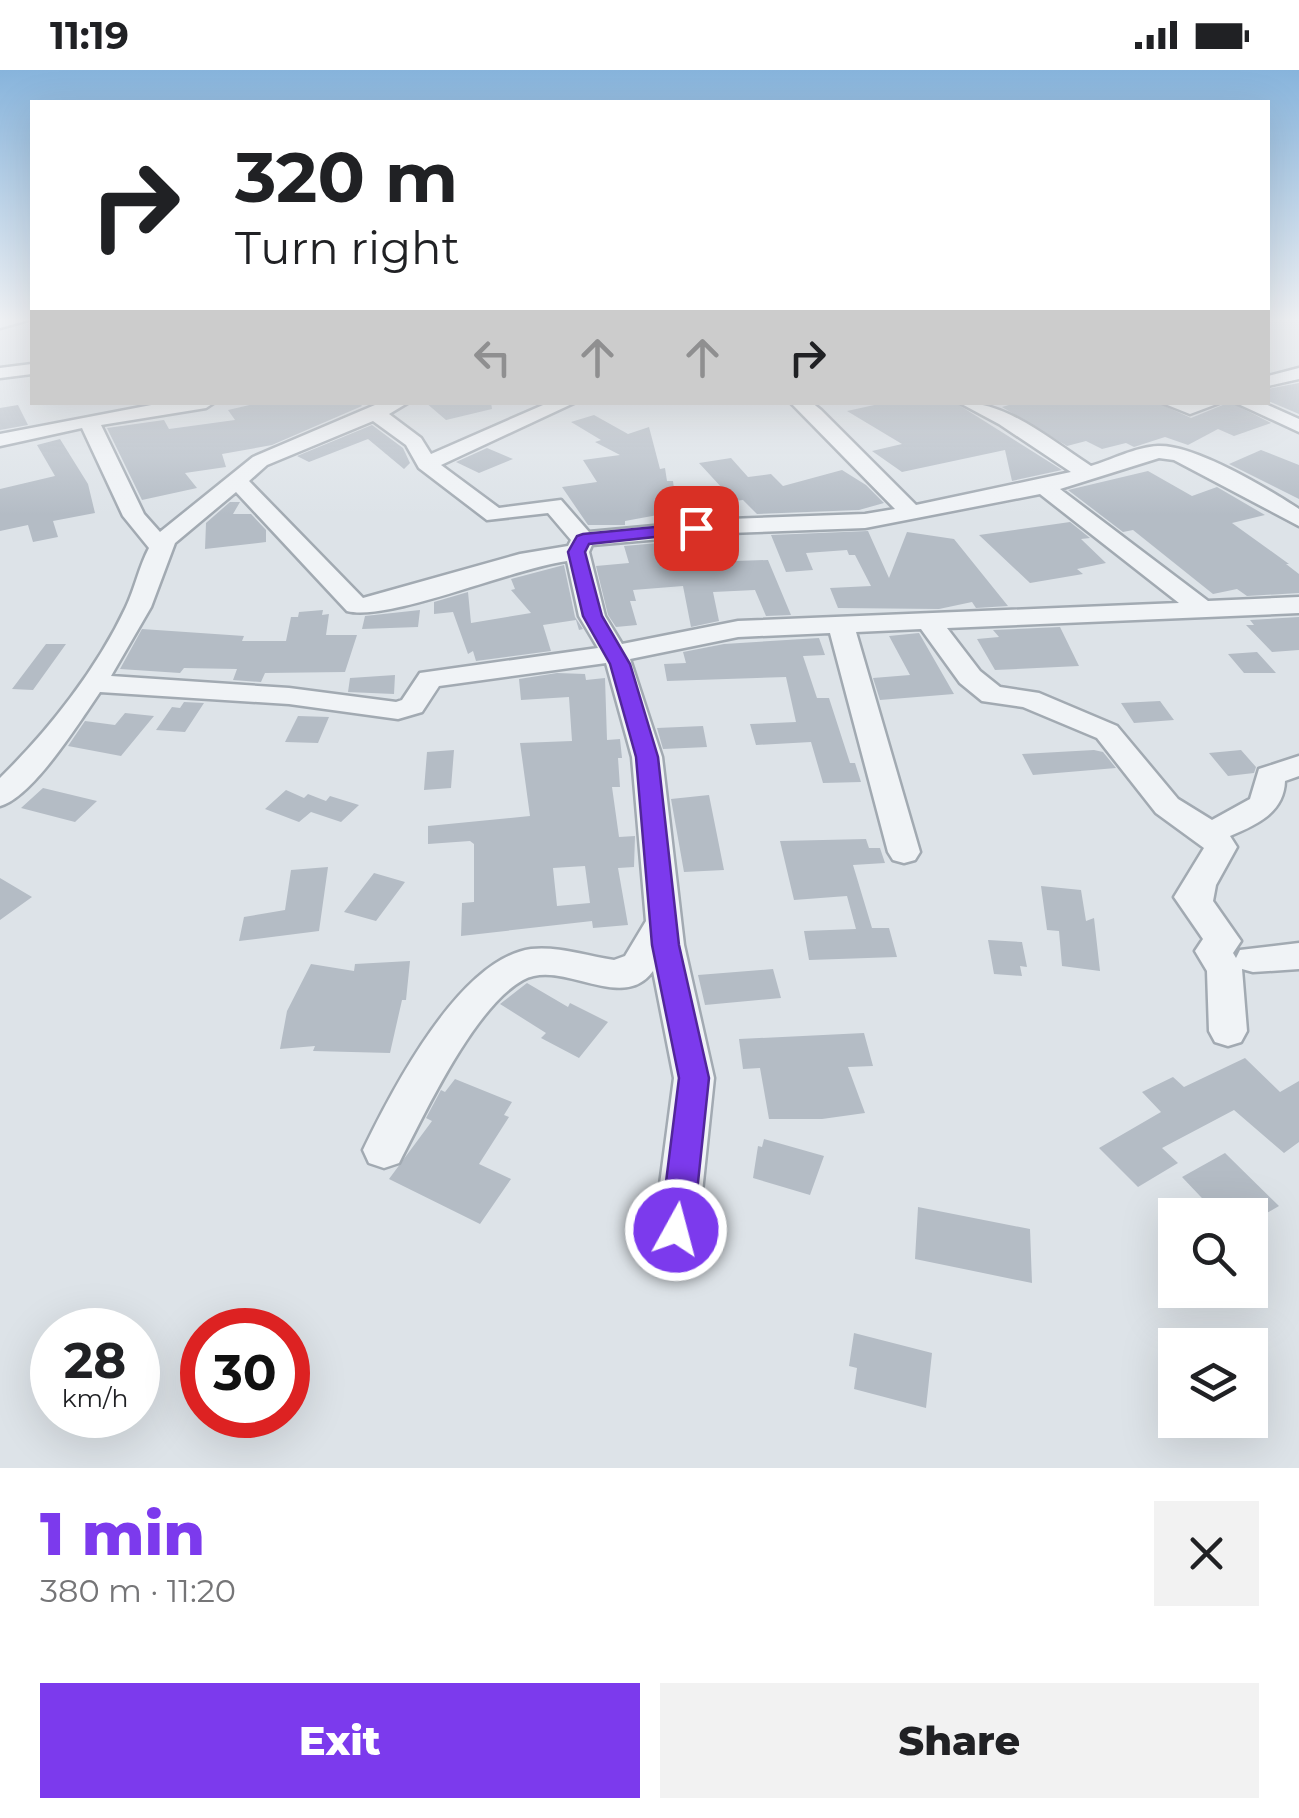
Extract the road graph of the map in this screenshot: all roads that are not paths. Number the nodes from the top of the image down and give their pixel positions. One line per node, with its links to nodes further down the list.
1 (393, 405): 7 (street)
2 (560, 405): 11 (street)
3 (803, 405): 15 (street)
4 (974, 405): 12 (street)
5 (1250, 405): 9 (street)
6 (160, 406): 8 (street)
7 (374, 413): 11 (street); 13 (street)
8 (89, 421): 10 (street); 18 (street)
9 (1299, 426)
10 (0, 440)
11 (426, 464): 17 (street)
12 (1087, 472): 14 (street); 16 (street)
13 (236, 480): 17 (street); 18 (street)
14 (1044, 487): 15 (street); 20 (street)
15 (911, 512): 17 (street)
16 (1299, 519)
17 (580, 546): 23 (street)
18 (160, 548): 24 (street)
19 (1299, 605): 20 (street)
20 (1200, 607): 21 (street)
21 (930, 622): 22 (street); 27 (street)
22 (841, 624): 23 (street); 28 (street)
23 (612, 654): 24 (street); 29 (street)
24 (92, 683): 26 (street)
25 (1299, 765): 27 (street)
26 (0, 796)
27 (1210, 834): 32 (street)
28 (904, 852)
29 (663, 922): 33 (street); 34 (street)
30 (1299, 956): 31 (street)
31 (1253, 959)
32 (1228, 1032)
33 (384, 1150)
34 (676, 1230)

